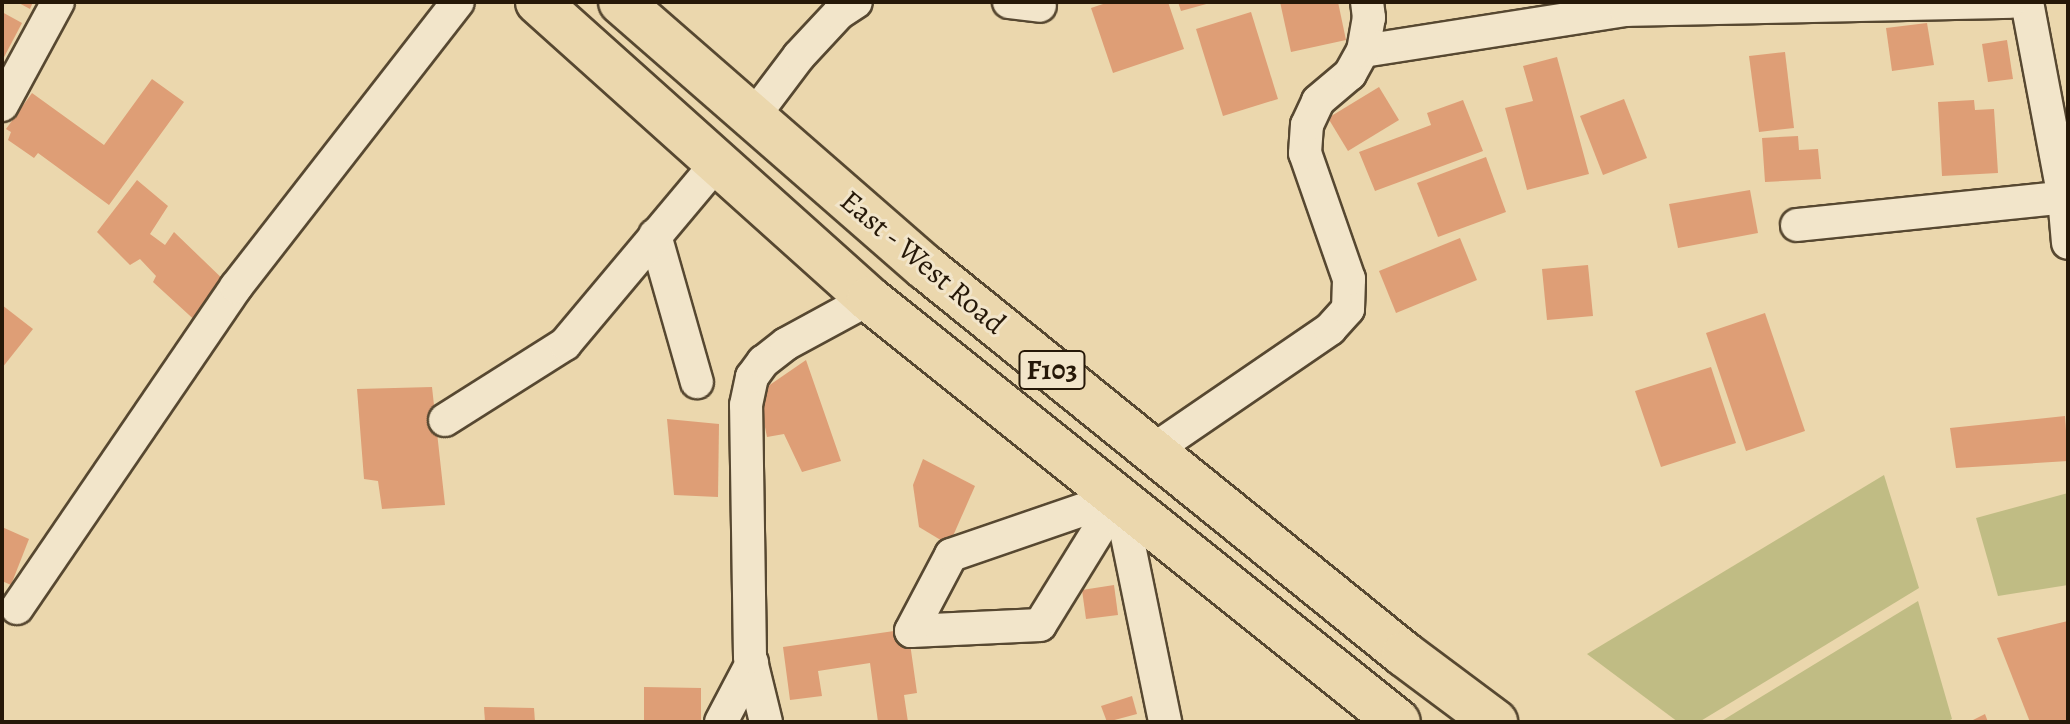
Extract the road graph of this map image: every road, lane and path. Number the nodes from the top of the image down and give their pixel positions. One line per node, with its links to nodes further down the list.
1 (58, 2): 11 (street)
2 (458, 2): 23 (street)
3 (538, 2): 13 (main road, East - West Road / F103)
4 (621, 2): 12 (main road, East - West Road / F103)
5 (856, 2): 12 (street)
6 (1367, 2): 10 (street)
7 (2010, 2): 9 (street)
8 (2027, 2): 14 (street)
9 (1626, 6): 10 (street)
10 (1363, 51): 21 (street)
11 (2, 105)
12 (753, 117): 21 (main road, East - West Road / F103)
13 (716, 164): 16 (street); 18 (main road, East - West Road / F103)
14 (2066, 197): 15 (street); 17 (street)
15 (1797, 225)
16 (655, 235): 19 (street); 20 (street)
17 (2068, 243)
18 (869, 299): 22 (main road, East - West Road / F103); 24 (street)
19 (697, 382)
20 (445, 420)
21 (1152, 451): 29 (main road, East - West Road / F103)
22 (1119, 497): 22 (street); 27 (street); 28 (main road, East - West Road / F103)
23 (17, 608)
24 (752, 663): 25 (street); 26 (street)
25 (721, 722)
26 (766, 722)
27 (1165, 722)
28 (1398, 722)
29 (1495, 722)

